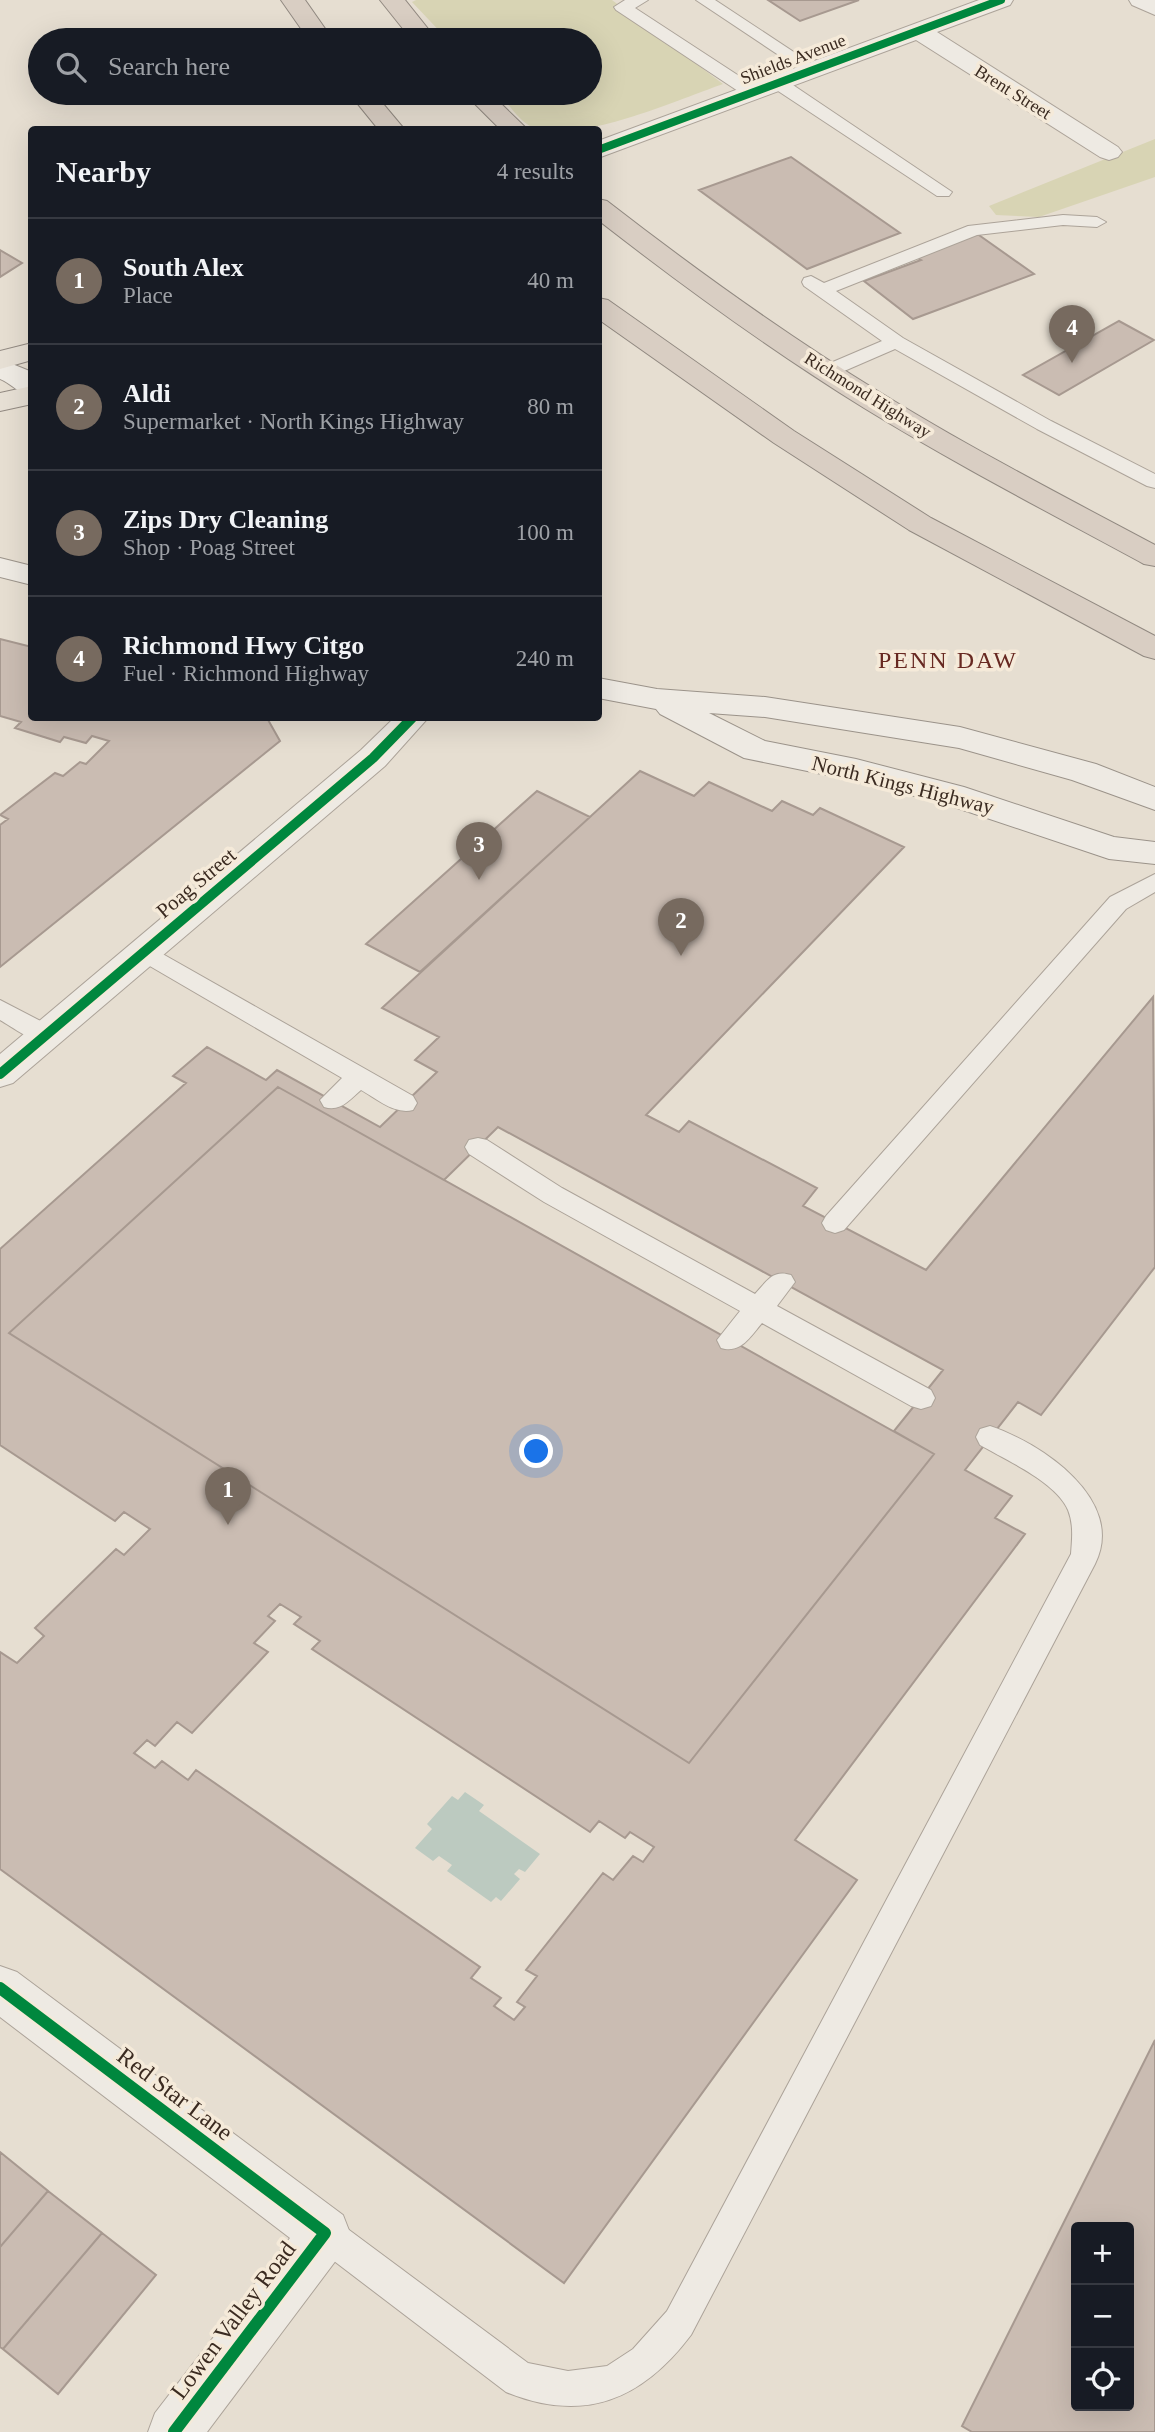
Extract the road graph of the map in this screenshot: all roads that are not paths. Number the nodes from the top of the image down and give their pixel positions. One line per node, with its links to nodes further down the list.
1 (293, 0): 9 (highway)
2 (392, 0): 10 (highway)
3 (640, 0): 7 (lane)
4 (704, 0): 12 (lane)
5 (1001, 0): 11 (street, Shields Avenue)
6 (1141, 0): 8 (street)
7 (617, 3): 14 (lane)
8 (1155, 8)
9 (313, 28)
10 (415, 28)
11 (918, 30): 12 (street, Shields Avenue); 20 (street, Brent Street)
12 (813, 70): 13 (street, Shields Avenue)
13 (778, 83): 14 (street, Shields Avenue); 21 (lane)
14 (753, 93): 19 (street, Shields Avenue)
15 (371, 105): 17 (highway)
16 (489, 105): 18 (highway)
17 (390, 126)
18 (512, 126)
19 (602, 149)
20 (1109, 152)
21 (943, 192)
22 (602, 210): 30 (highway, Richmond Highway)
23 (1097, 222): 24 (lane)
24 (816, 286): 26 (lane)
25 (602, 309): 38 (highway)
26 (896, 342): 30 (lane); 34 (lane)
27 (28, 352): 28 (main road)
28 (0, 360)
29 (0, 368): 31 (street)
30 (828, 371): 35 (highway, Richmond Highway)
31 (28, 385)
32 (28, 396): 33 (main road)
33 (0, 401)
34 (1154, 482)
35 (1155, 557)
36 (0, 568): 37 (street)
37 (28, 575)
38 (1155, 649)
39 (602, 689): 40 (street, North Kings Highway)
40 (657, 699): 42 (street, North Kings Highway); 43 (street, North Kings Highway)
41 (409, 721): 45 (street, Poag Street)
42 (1155, 799)
43 (1155, 853)
44 (1155, 882): 53 (lane)
45 (145, 952): 47 (street, Poag Street); 49 (lane)
46 (0, 1010): 47 (lane)
47 (47, 1035): 48 (street, Poag Street)
48 (0, 1074)
49 (359, 1077): 50 (lane); 51 (lane)
50 (333, 1100)
51 (404, 1103)
52 (478, 1147): 55 (lane)
53 (835, 1223)
54 (782, 1282): 55 (lane)
55 (759, 1309): 56 (lane); 57 (lane)
56 (730, 1340)
57 (920, 1398)
58 (990, 1437): 60 (lane)
59 (0, 1989): 60 (street, Red Star Lane)
60 (325, 2232): 61 (street, Lowen Valley Road)
61 (174, 2432)

